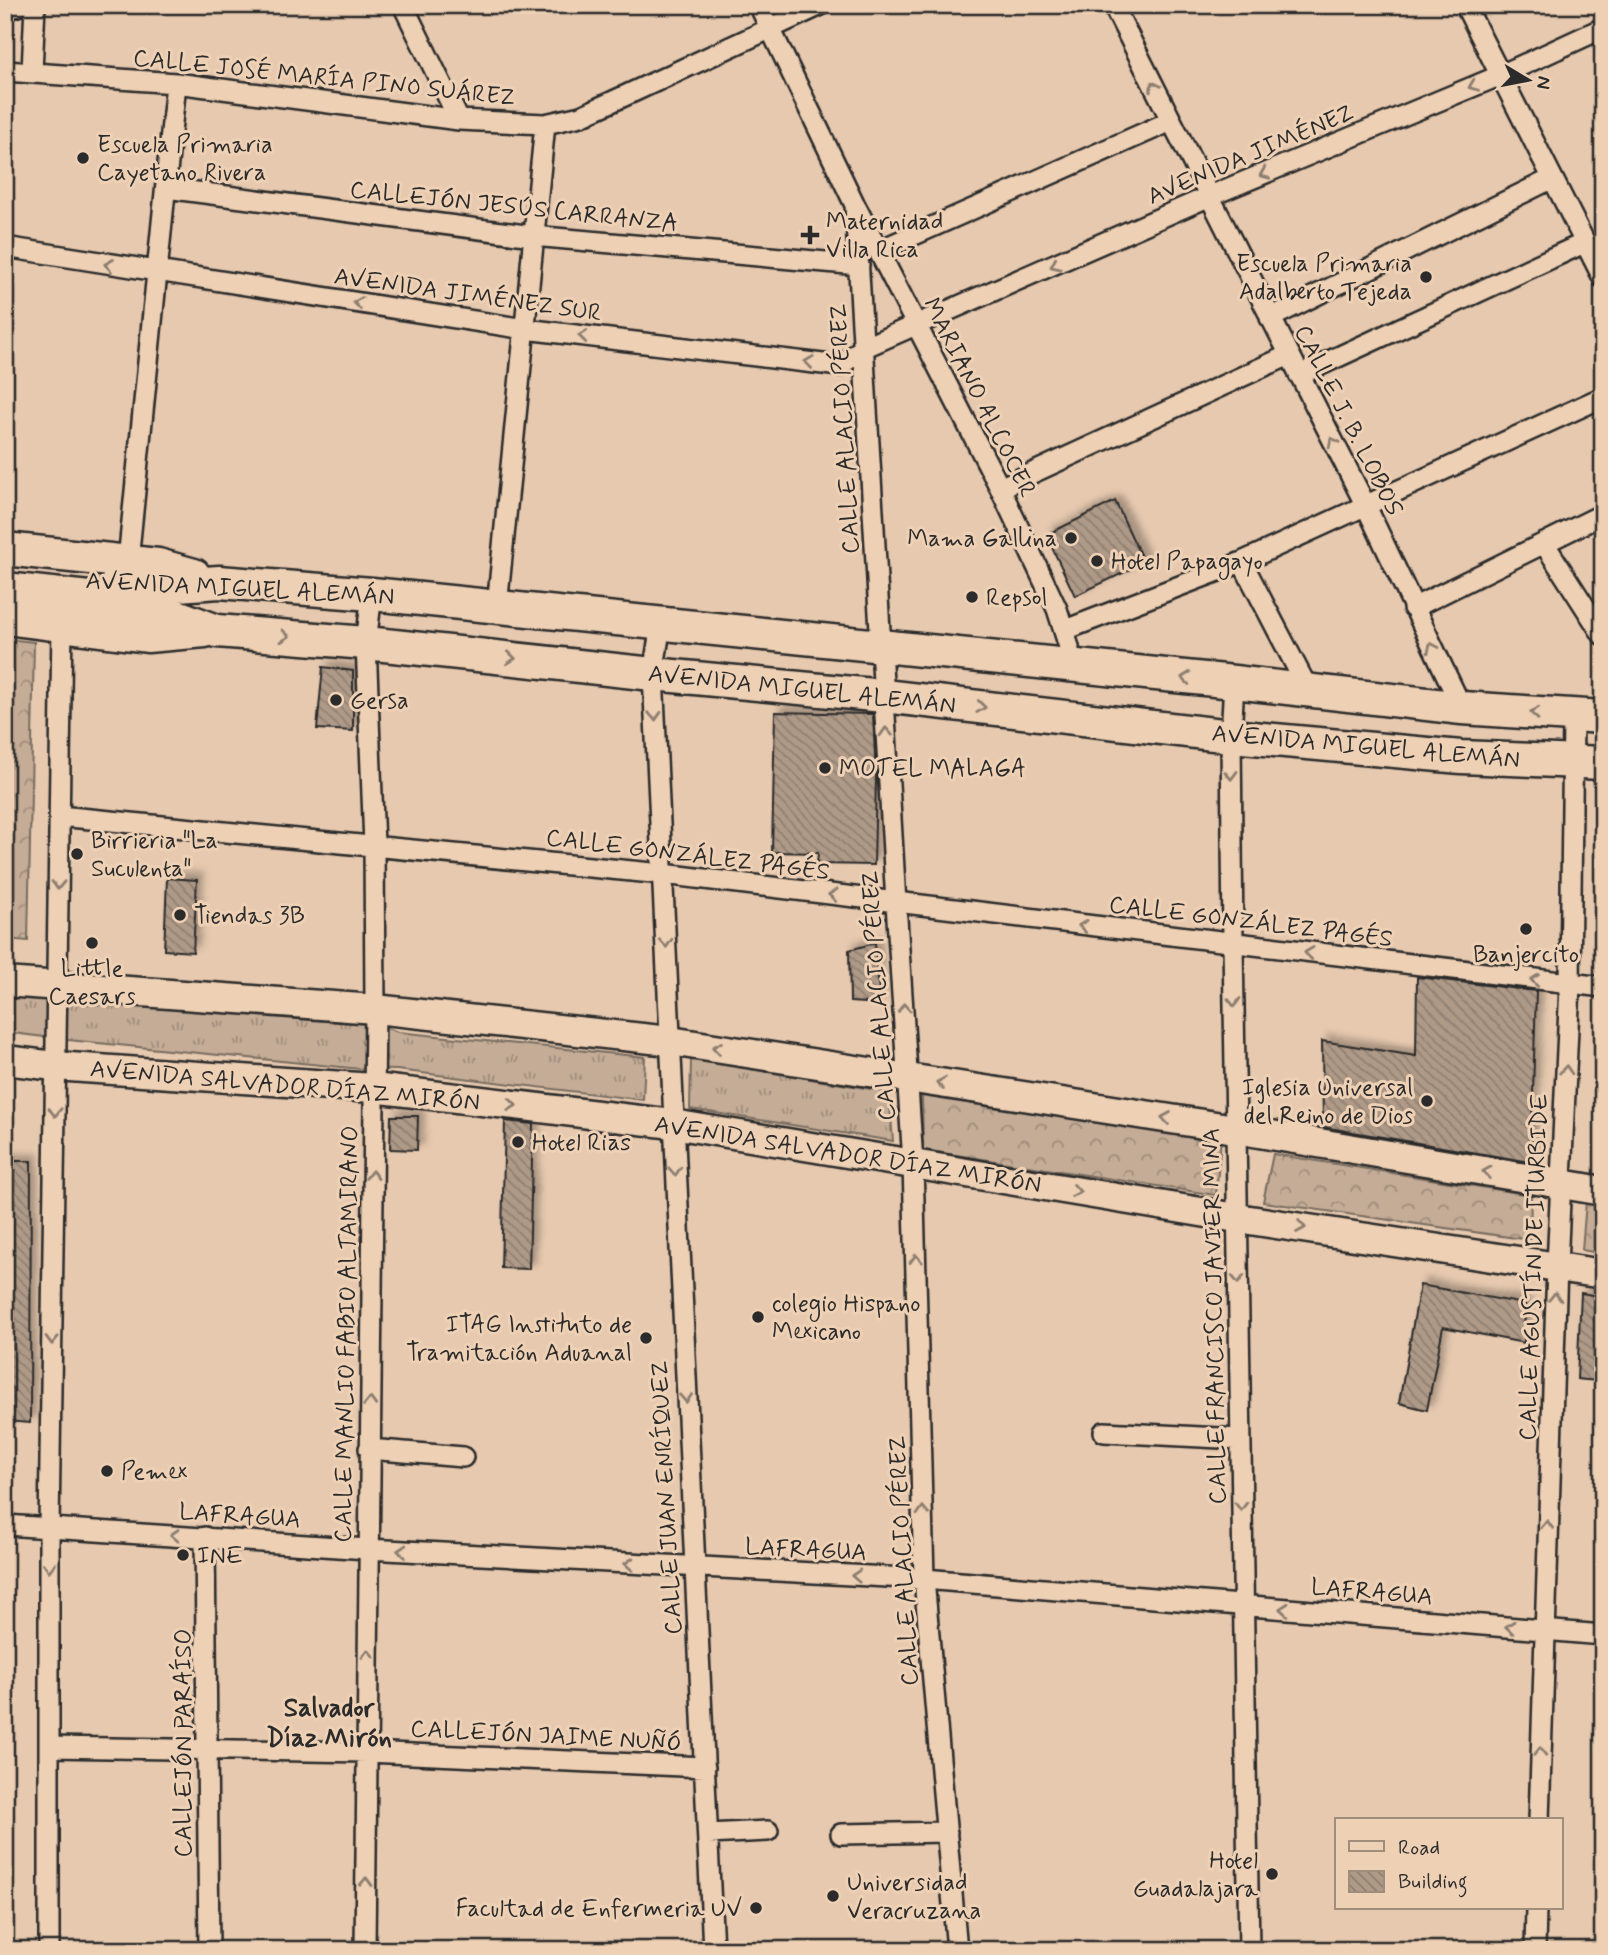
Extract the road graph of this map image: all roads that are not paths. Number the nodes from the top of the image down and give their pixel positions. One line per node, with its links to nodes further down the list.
1 (20, 5): 8 (street)
2 (35, 5): 12 (street)
3 (403, 5): 15 (street)
4 (759, 5): 9 (street, MARIANO ALCOCER)
5 (821, 5): 9 (street, CALLE JOSÉ MARÍA PINO SUÁREZ)
6 (1113, 5): 16 (street, CALLE J. B. LOBOS, one-way to 6)
7 (1465, 5): 13 (street)
8 (5, 10)
9 (771, 28): 17 (street, CALLE JOSÉ MARÍA PINO SUÁREZ); 21 (street, MARIANO ALCOCER)
10 (1603, 28): 13 (street, AVENIDA JIMÉNEZ)
11 (5, 71): 12 (street, CALLE JOSÉ MARÍA PINO SUÁREZ)
12 (32, 72): 14 (street, CALLE JOSÉ MARÍA PINO SUÁREZ)
13 (1501, 75): 18 (street); 20 (street, AVENIDA JIMÉNEZ, one-way to 20)
14 (176, 83): 15 (street, CALLE JOSÉ MARÍA PINO SUÁREZ); 19 (street)
15 (459, 120): 17 (street, CALLE JOSÉ MARÍA PINO SUÁREZ)
16 (1171, 121): 20 (street, CALLE J. B. LOBOS); 25 (street)
17 (545, 124): 22 (street)
18 (1552, 179): 23 (street); 29 (street)
19 (166, 188): 22 (street, CALLEJÓN JESÚS CARRANZA); 27 (street)
20 (1210, 197): 29 (street, CALLE J. B. LOBOS); 30 (street, AVENIDA JIMÉNEZ, one-way to 30)
21 (855, 205): 25 (street, MARIANO ALCOCER); 26 (street, CALLE ALACIO PÉREZ)
22 (533, 236): 26 (street, CALLEJÓN JESÚS CARRANZA); 31 (street)
23 (1584, 243): 28 (street); 34 (street)
24 (5, 247): 27 (street, AVENIDA JIMÉNEZ SUR, one-way to 24)
25 (880, 250): 30 (street, MARIANO ALCOCER)
26 (859, 265): 32 (street, CALLE ALACIO PÉREZ)
27 (157, 272): 31 (street, AVENIDA JIMÉNEZ SUR, one-way to 27); 41 (street)
28 (1603, 278)
29 (1270, 318): 33 (street, CALLE J. B. LOBOS)
30 (916, 326): 32 (street, AVENIDA JIMÉNEZ SUR); 36 (street, MARIANO ALCOCER)
31 (525, 329): 32 (street, AVENIDA JIMÉNEZ SUR, one-way to 31); 47 (street)
32 (863, 348): 56 (street, CALLE ALACIO PÉREZ)
33 (1289, 355): 34 (street, CALLE J. B. LOBOS); 36 (street)
34 (1300, 375): 37 (street, CALLE J. B. LOBOS, one-way to 34)
35 (1603, 397): 37 (street)
36 (1000, 488): 53 (street, MARIANO ALCOCER)
37 (1365, 504): 42 (street); 48 (street, CALLE J. B. LOBOS)
38 (1603, 514): 39 (street)
39 (1544, 543): 48 (street); 54 (street)
40 (5, 549): 41 (main road)
41 (128, 561): 44 (main road)
42 (1242, 562): 53 (street); 60 (street)
43 (5, 571): 44 (main road, AVENIDA MIGUEL ALEMÁN)
44 (219, 582): 46 (main road, AVENIDA MIGUEL ALEMÁN)
45 (5, 589): 52 (main road, AVENIDA MIGUEL ALEMÁN)
46 (372, 594): 47 (main road, AVENIDA MIGUEL ALEMÁN); 55 (street, CALLE MANLIO FABIO ALTAMIRANO)
47 (497, 607): 50 (main road, AVENIDA MIGUEL ALEMÁN)
48 (1413, 608): 62 (street, CALLE J. B. LOBOS, one-way to 48)
49 (5, 618): 51 (main road)
50 (661, 624): 56 (main road, AVENIDA MIGUEL ALEMÁN); 58 (street, CALLE JUAN ENRÍQUEZ)
51 (62, 625): 52 (main road); 67 (street)
52 (217, 631): 55 (main road, AVENIDA MIGUEL ALEMÁN, one-way to 55)
53 (1065, 631): 57 (street, MARIANO ALCOCER)
54 (1603, 635)
55 (366, 643): 58 (main road, AVENIDA MIGUEL ALEMÁN, one-way to 58); 68 (street, CALLE MANLIO FABIO ALTAMIRANO)
56 (881, 648): 57 (main road, AVENIDA MIGUEL ALEMÁN); 61 (street, CALLE ALACIO PÉREZ)
57 (1068, 666): 59 (main road, AVENIDA MIGUEL ALEMÁN, one-way to 57)
58 (653, 674): 61 (main road, AVENIDA MIGUEL ALEMÁN); 69 (street, CALLE JUAN ENRÍQUEZ, one-way to 69)
59 (1234, 682): 60 (main road, AVENIDA MIGUEL ALEMÁN); 64 (street, CALLE FRANCISCO JAVIER MINA)
60 (1308, 691): 62 (main road, AVENIDA MIGUEL ALEMÁN)
61 (884, 696): 64 (main road, AVENIDA MIGUEL ALEMÁN, one-way to 64); 70 (street, CALLE ALACIO PÉREZ, one-way to 61)
62 (1462, 708): 63 (main road, AVENIDA MIGUEL ALEMÁN, one-way to 62)
63 (1588, 717): 65 (street, CALLE AGUSTÍN DE ITURBIDE)
64 (1231, 736): 65 (main road, AVENIDA MIGUEL ALEMÁN); 71 (street, CALLE FRANCISCO JAVIER MINA, one-way to 71)
65 (1572, 762): 66 (main road, AVENIDA MIGUEL ALEMÁN); 73 (street, CALLE AGUSTÍN DE ITURBIDE)
66 (1603, 763)
67 (59, 816): 68 (street, CALLE GONZÁLEZ PAGÉS); 74 (street, one-way to 74)
68 (374, 845): 69 (street, CALLE GONZÁLEZ PAGÉS); 76 (street, CALLE MANLIO FABIO ALTAMIRANO)
69 (663, 874): 70 (street, CALLE GONZÁLEZ PAGÉS, one-way to 69); 77 (street, CALLE JUAN ENRÍQUEZ, one-way to 77)
70 (896, 903): 71 (street, CALLE GONZÁLEZ PAGÉS, one-way to 70); 80 (street, CALLE ALACIO PÉREZ, one-way to 70)
71 (1233, 943): 73 (street, CALLE GONZÁLEZ PAGÉS, one-way to 71); 83 (street, CALLE FRANCISCO JAVIER MINA, one-way to 83)
72 (5, 982): 74 (main road)
73 (1570, 985): 75 (street, CALLE GONZÁLEZ PAGÉS); 85 (street, CALLE AGUSTÍN DE ITURBIDE, one-way to 73)
74 (55, 987): 76 (main road); 79 (street)
75 (1603, 987)
76 (375, 1009): 77 (main road); 81 (street, CALLE MANLIO FABIO ALTAMIRANO)
77 (670, 1041): 80 (main road, one-way to 77); 82 (street, CALLE JUAN ENRÍQUEZ)
78 (5, 1060): 79 (main road, AVENIDA SALVADOR DÍAZ MIRÓN)
79 (55, 1066): 81 (main road, AVENIDA SALVADOR DÍAZ MIRÓN); 95 (street, one-way to 95)
80 (909, 1078): 83 (main road, one-way to 80); 84 (street, CALLE ALACIO PÉREZ)
81 (373, 1088): 82 (main road, AVENIDA SALVADOR DÍAZ MIRÓN, one-way to 82); 92 (street, CALLE MANLIO FABIO ALTAMIRANO, one-way to 81)
82 (673, 1124): 84 (main road, AVENIDA SALVADOR DÍAZ MIRÓN); 98 (street, CALLE JUAN ENRÍQUEZ, one-way to 98)
83 (1235, 1129): 85 (main road, one-way to 83); 87 (street, CALLE FRANCISCO JAVIER MINA)
84 (913, 1163): 87 (main road, AVENIDA SALVADOR DÍAZ MIRÓN, one-way to 87); 99 (street, CALLE ALACIO PÉREZ, one-way to 84)
85 (1560, 1184): 86 (main road); 88 (street, CALLE AGUSTÍN DE ITURBIDE)
86 (1603, 1191)
87 (1237, 1217): 88 (main road, AVENIDA SALVADOR DÍAZ MIRÓN, one-way to 88); 91 (street, CALLE FRANCISCO JAVIER MINA, one-way to 91)
88 (1556, 1266): 89 (main road, AVENIDA SALVADOR DÍAZ MIRÓN); 101 (street, CALLE AGUSTÍN DE ITURBIDE, one-way to 88)
89 (1603, 1274)
90 (1104, 1432): 91 (street)
91 (1240, 1439): 100 (street, CALLE FRANCISCO JAVIER MINA, one-way to 100)
92 (369, 1449): 93 (street); 97 (street, CALLE MANLIO FABIO ALTAMIRANO)
93 (463, 1457)
94 (5, 1525): 95 (street, LAFRAGUA)
95 (49, 1528): 96 (street, LAFRAGUA, one-way to 95); 103 (street, one-way to 103)
96 (205, 1537): 97 (street, LAFRAGUA); 104 (street, CALLEJÓN PARAÍSO)
97 (368, 1549): 98 (street, LAFRAGUA, one-way to 97); 105 (street, CALLE MANLIO FABIO ALTAMIRANO, one-way to 97)
98 (694, 1568): 99 (street, LAFRAGUA, one-way to 98); 106 (street, CALLE JUAN ENRÍQUEZ)
99 (925, 1579): 100 (street, LAFRAGUA); 109 (street, CALLE ALACIO PÉREZ)
100 (1243, 1606): 101 (street, LAFRAGUA, one-way to 100); 118 (street, CALLE FRANCISCO JAVIER MINA)
101 (1544, 1630): 102 (street, LAFRAGUA); 107 (street, CALLE AGUSTÍN DE ITURBIDE, one-way to 101)
102 (1603, 1635)
103 (49, 1747): 104 (street, CALLEJÓN JAIME NUÑÓ); 113 (street)
104 (208, 1750): 105 (street, CALLEJÓN JAIME NUÑÓ); 114 (street, CALLEJÓN PARAÍSO)
105 (368, 1752): 106 (street, CALLEJÓN JAIME NUÑÓ); 115 (street, CALLE MANLIO FABIO ALTAMIRANO, one-way to 105)
106 (705, 1767): 110 (street, CALLE JUAN ENRÍQUEZ)
107 (1539, 1818)
108 (768, 1831): 110 (street)
109 (947, 1832): 111 (street); 117 (street, CALLE ALACIO PÉREZ)
110 (708, 1834): 116 (street, CALLE JUAN ENRÍQUEZ)
111 (841, 1834)
112 (1536, 1910): 119 (street)
113 (49, 1950)
114 (209, 1950)
115 (365, 1950)
116 (713, 1950)
117 (957, 1950)
118 (1249, 1950)
119 (1535, 1950)

